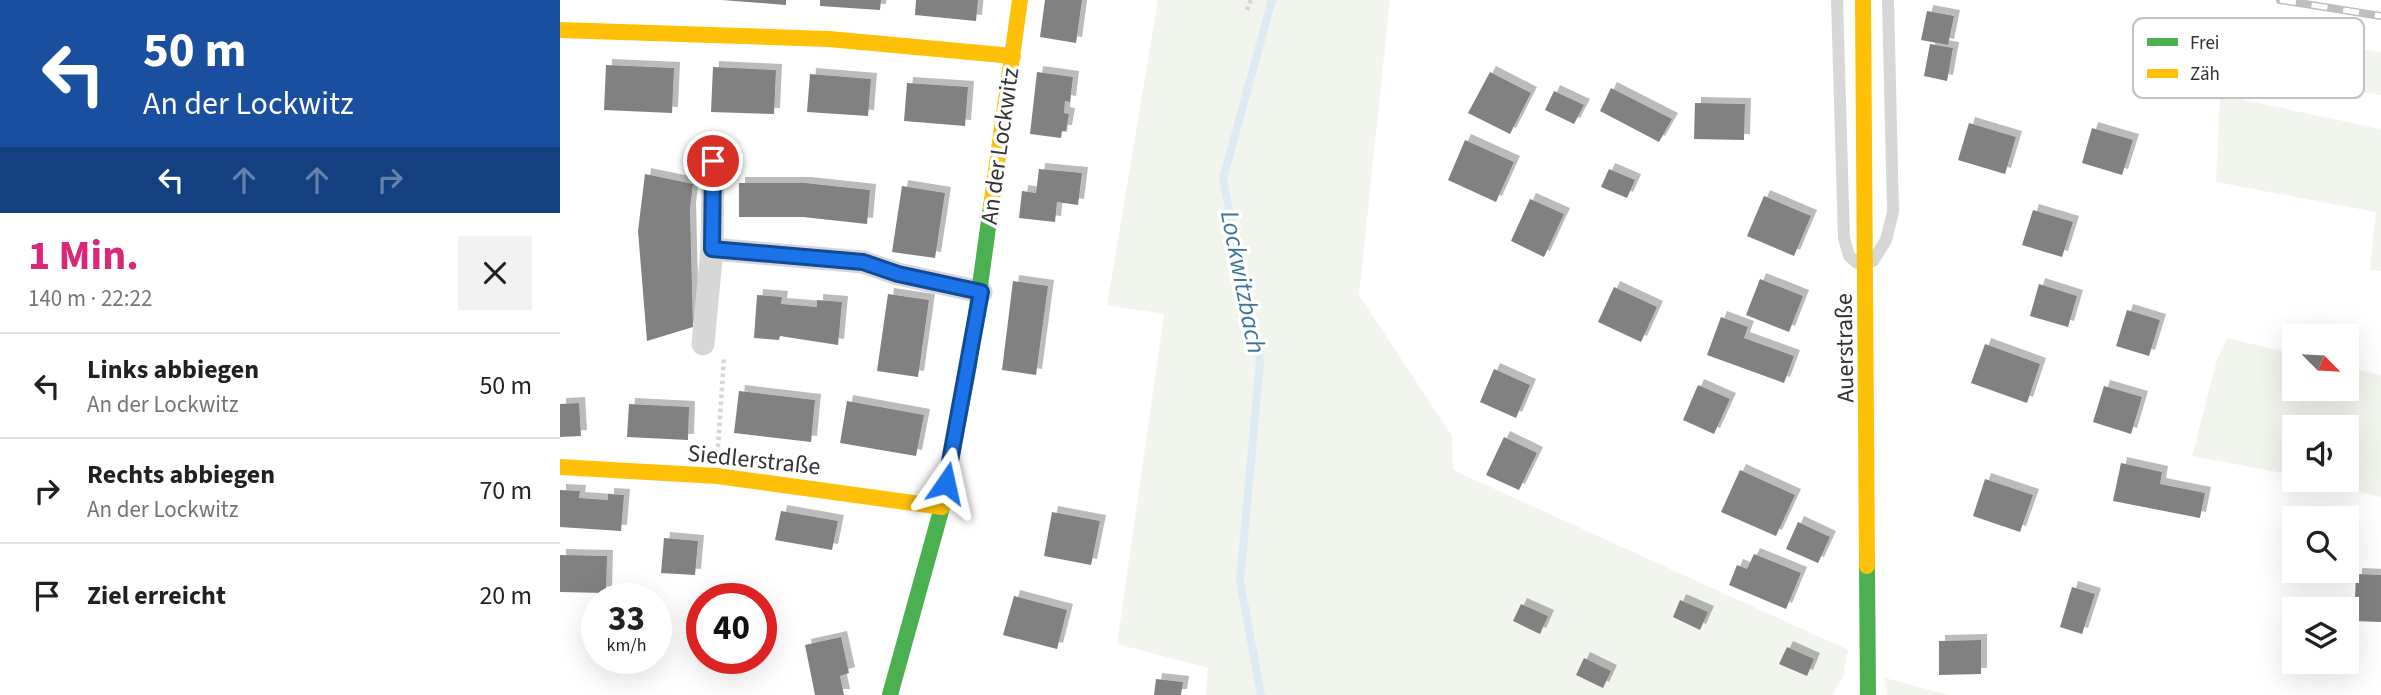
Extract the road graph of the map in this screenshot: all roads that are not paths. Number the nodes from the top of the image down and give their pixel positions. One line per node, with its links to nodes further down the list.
1 (1020, 0): 6 (street, An der Lockwitz)
2 (1837, 0): 9 (lane)
3 (1863, 0): 9 (street, Auerstraße)
4 (1888, 0): 9 (lane)
5 (560, 30): 6 (street)
6 (1013, 56): 10 (street, An der Lockwitz)
7 (713, 161): 8 (street)
8 (712, 249): 10 (street); 11 (street)
9 (1867, 272): 14 (street, Auerstraße)
10 (981, 292): 13 (street, An der Lockwitz)
11 (704, 344)
12 (560, 467): 13 (street, Siedlerstraße)
13 (942, 507): 15 (street, An der Lockwitz)
14 (1869, 670): 16 (lane); 17 (street, Auerstraße)
15 (890, 695)
16 (1855, 695)
17 (1868, 695)

